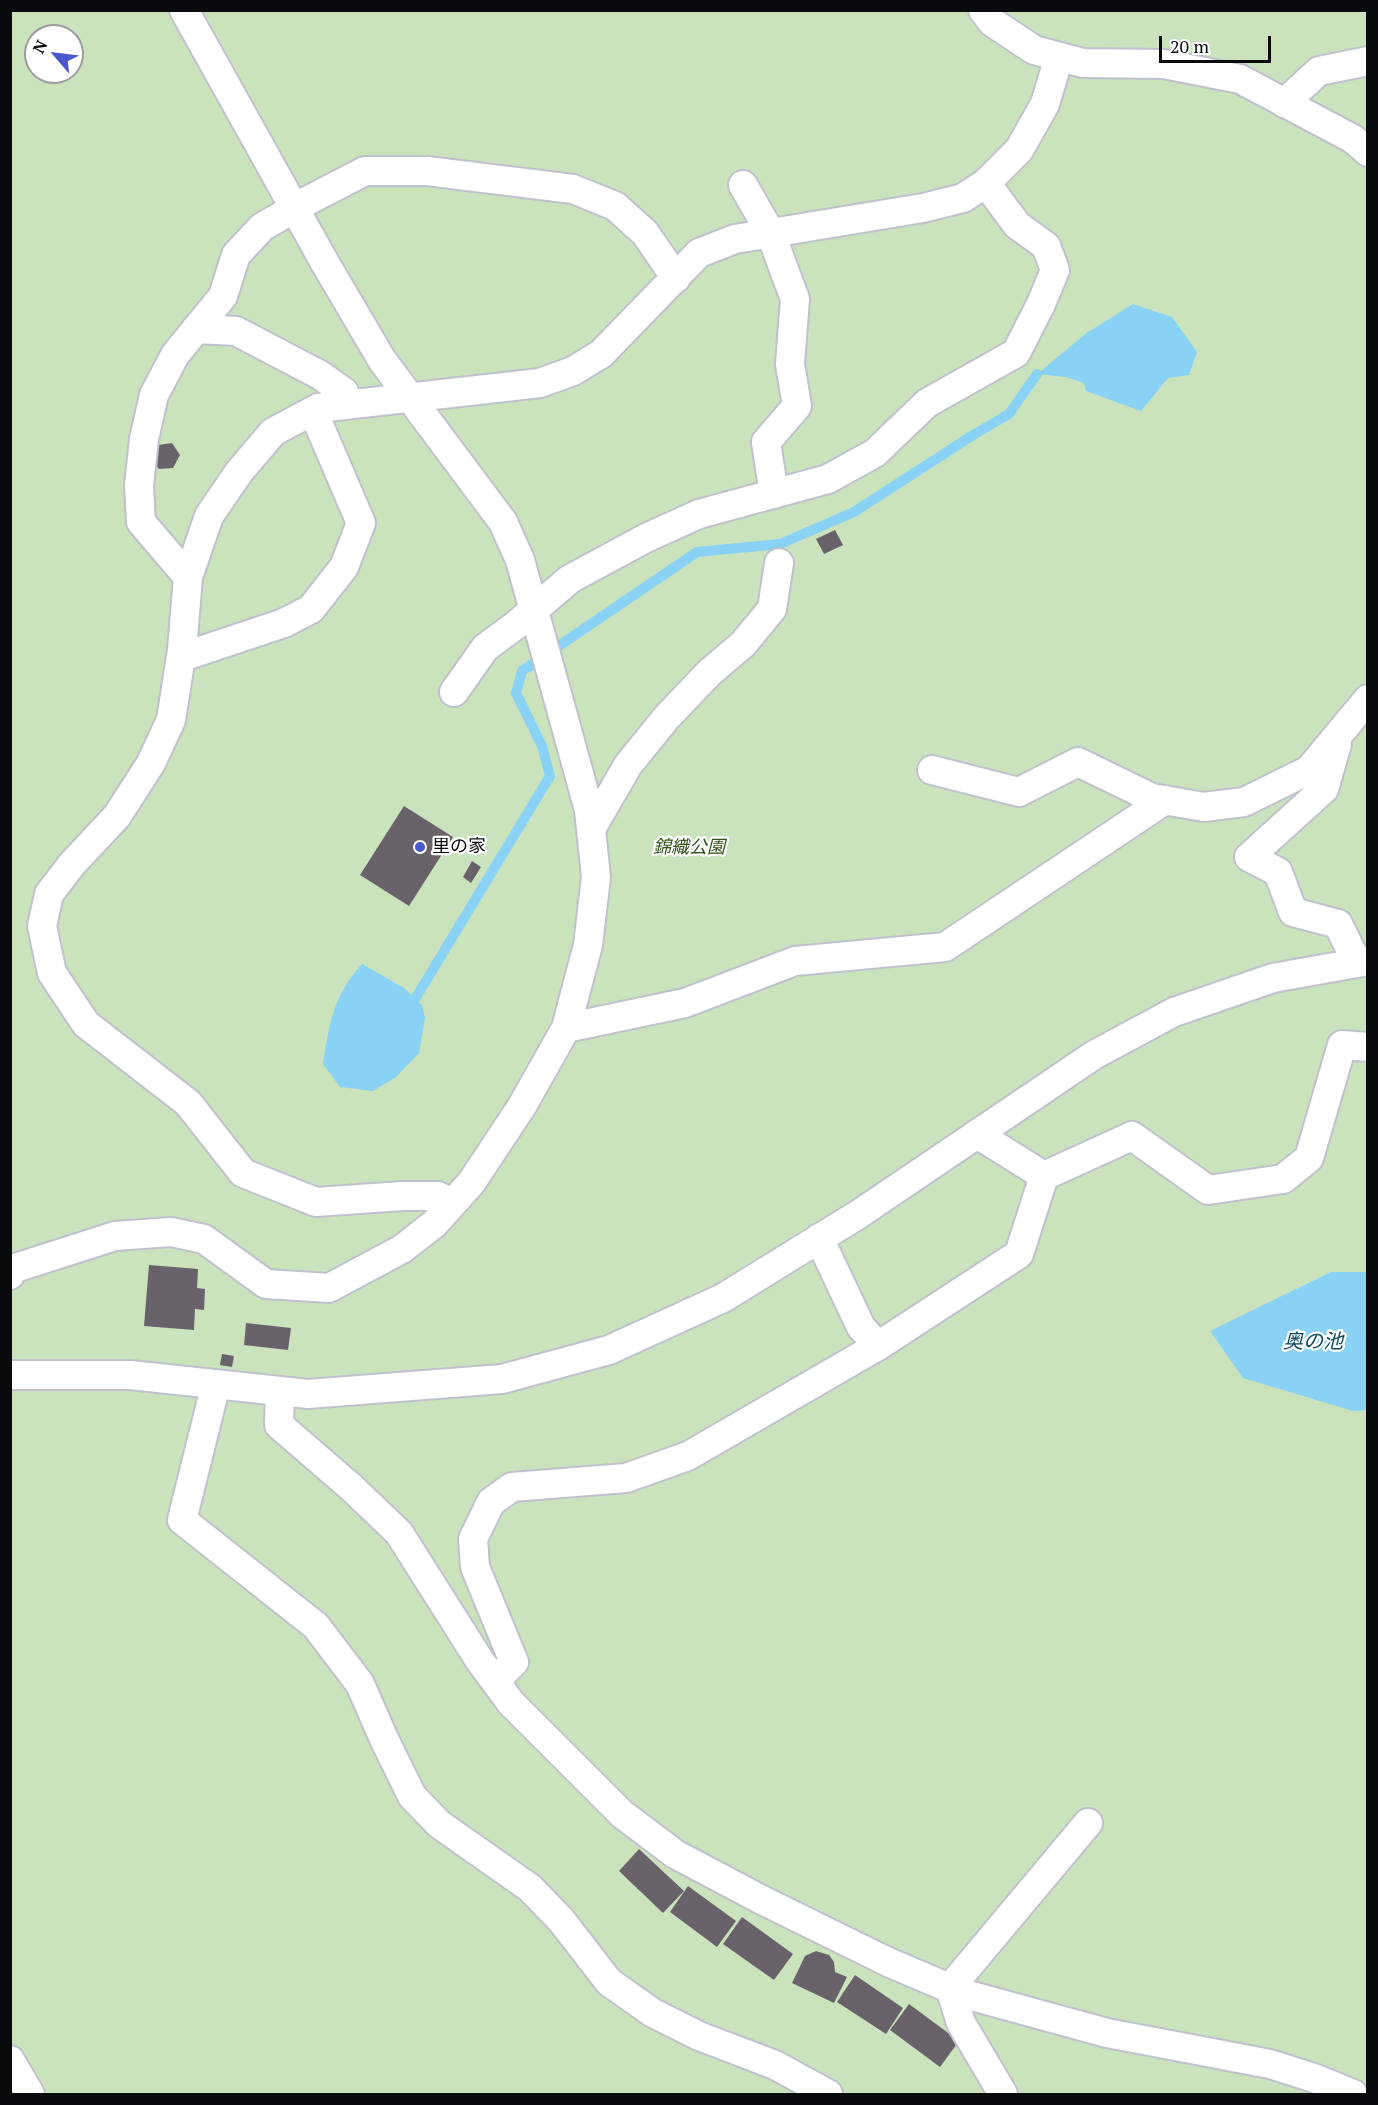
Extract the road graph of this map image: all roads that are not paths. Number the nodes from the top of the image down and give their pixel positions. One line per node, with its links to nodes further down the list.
1 (184, 10): 9 (street)
2 (983, 10): 3 (street)
3 (1059, 57): 5 (street); 7 (street)
4 (1368, 61): 5 (street)
5 (1284, 103): 6 (street)
6 (1368, 152)
7 (986, 183): 10 (street); 16 (street)
8 (743, 185): 10 (street)
9 (294, 208): 11 (street); 12 (street); 13 (street)
10 (770, 232): 11 (street); 16 (street)
11 (676, 278): 13 (street)
12 (196, 329): 14 (street); 18 (street)
13 (410, 398): 14 (street); 19 (street)
14 (345, 405): 15 (street)
15 (313, 411): 18 (street); 20 (street)
16 (774, 494): 19 (street)
17 (779, 563): 26 (street)
18 (188, 577): 20 (street)
19 (534, 609): 21 (street); 26 (street)
20 (182, 657): 32 (street)
21 (454, 692)
22 (1368, 699): 23 (street)
23 (1341, 731): 25 (street); 27 (street)
24 (932, 770): 25 (street)
25 (1165, 800): 28 (street)
26 (591, 830): 28 (street)
27 (1362, 962): 30 (street)
28 (566, 1028): 32 (street)
29 (1368, 1047): 31 (street)
30 (977, 1134): 31 (street); 33 (street)
31 (1044, 1176): 35 (street)
32 (452, 1204): 34 (street)
33 (819, 1238): 35 (street); 38 (street)
34 (10, 1275)
35 (878, 1346): 39 (street)
36 (10, 1375): 37 (street)
37 (216, 1384): 38 (street); 45 (street)
38 (280, 1391): 39 (street)
39 (495, 1681): 41 (street)
40 (1088, 1823): 41 (street)
41 (950, 1988): 43 (street); 46 (street)
42 (10, 2060): 44 (street)
43 (1318, 2087): 47 (street)
44 (30, 2094)
45 (828, 2094)
46 (1003, 2094)
47 (1353, 2094)

